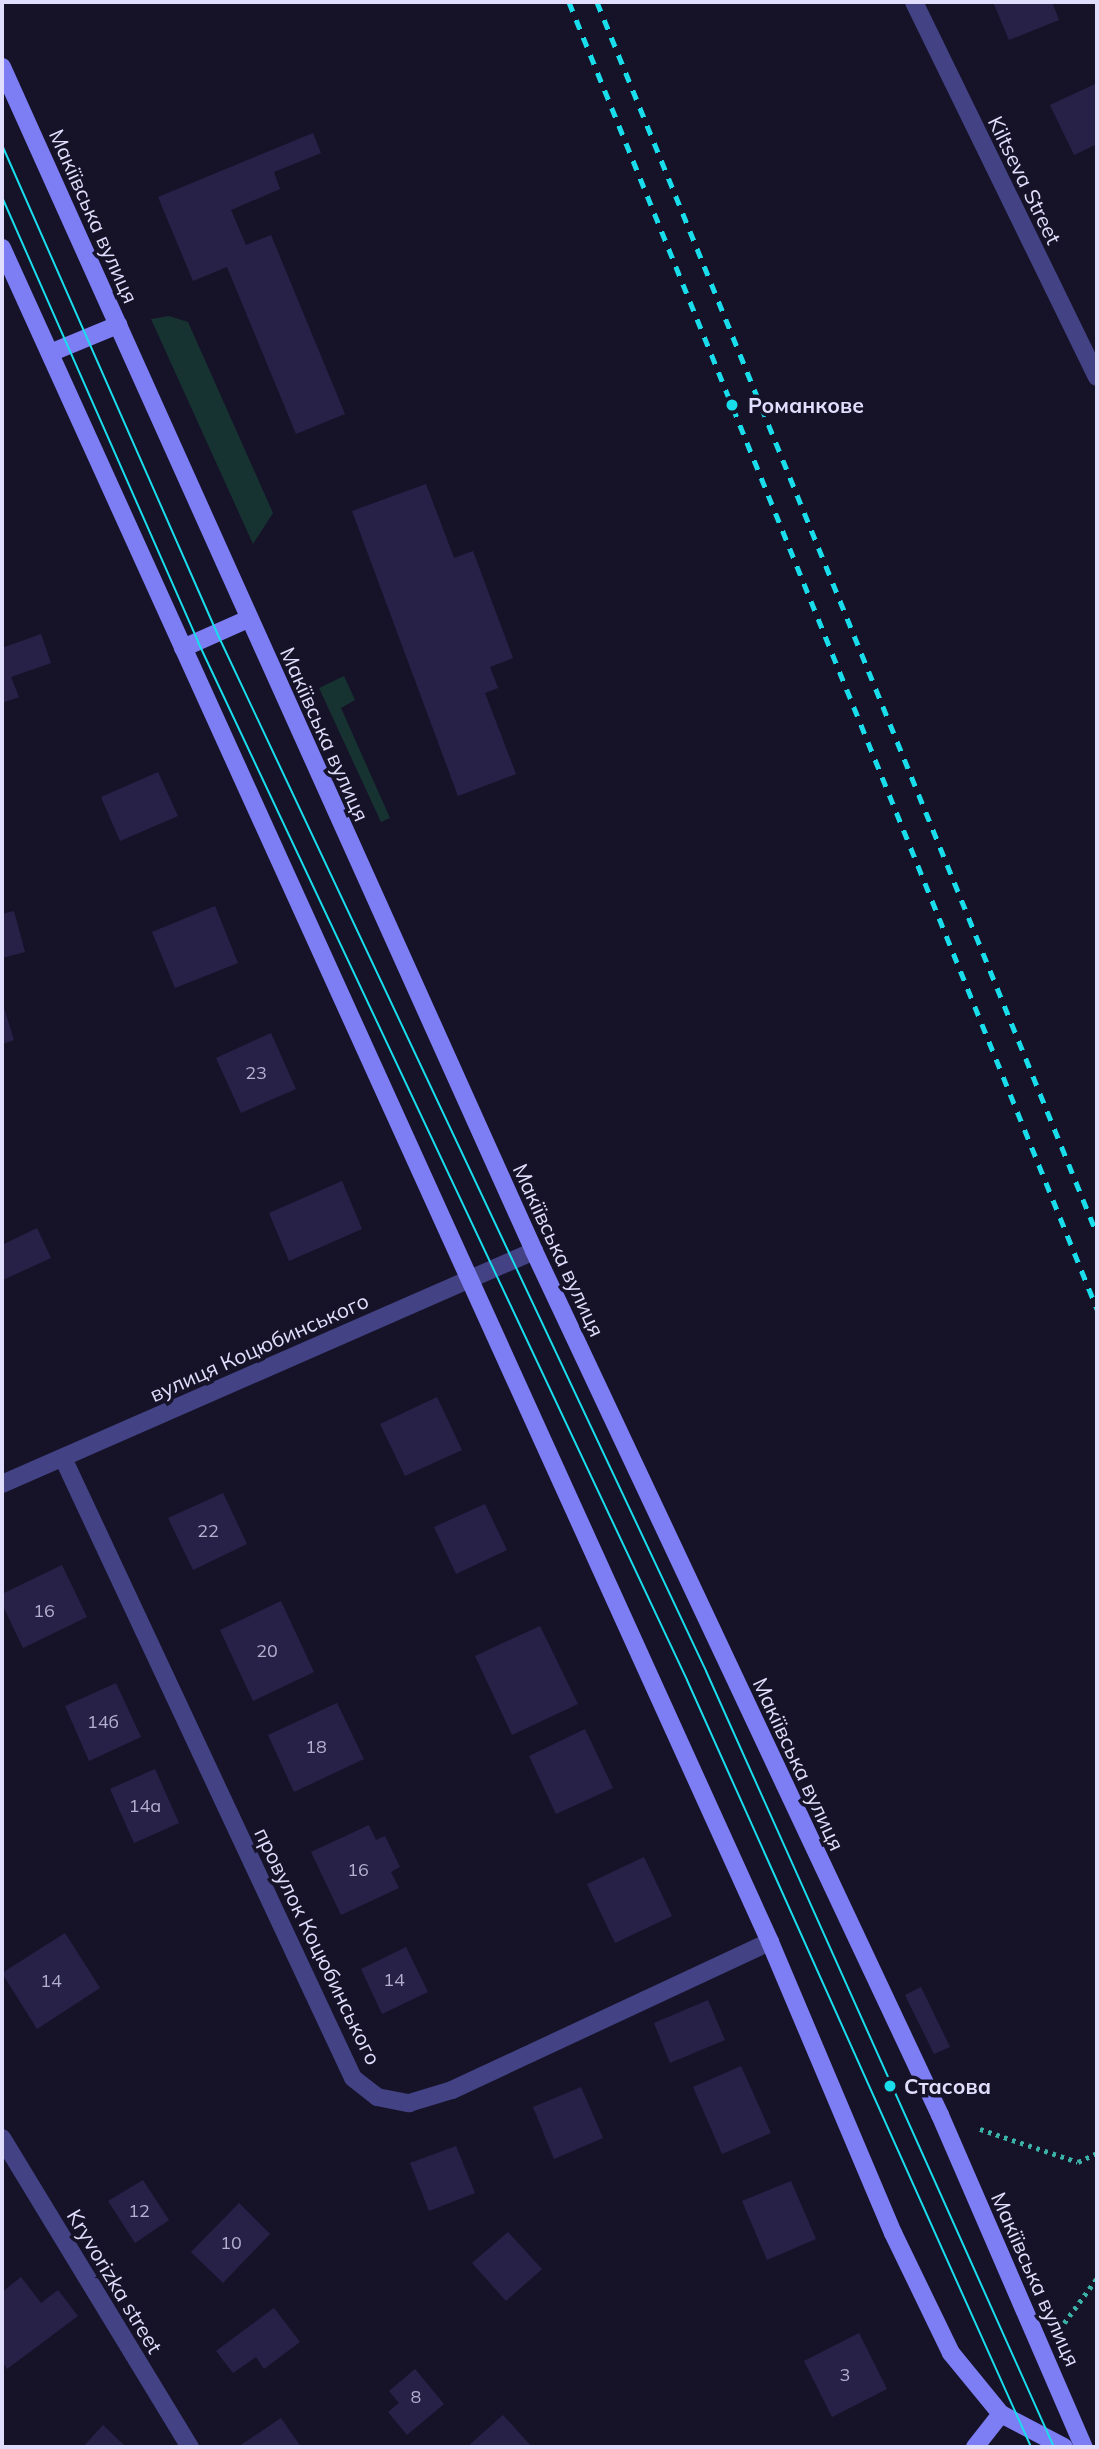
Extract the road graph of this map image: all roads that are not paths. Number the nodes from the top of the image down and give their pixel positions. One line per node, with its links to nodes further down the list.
1 (914, 2): 6 (street, Kiltseva Street)
2 (2, 67): 4 (main road, Макіївська вулиця)
3 (2, 248): 5 (main road)
4 (118, 325): 5 (main road); 7 (main road, Макіївська вулиця)
5 (50, 353): 8 (main road)
6 (1097, 377)
7 (248, 619): 8 (main road); 9 (main road, Макіївська вулиця)
8 (183, 648): 10 (main road)
9 (534, 1251): 10 (street, вулиця Коцюбинського); 19 (main road, Макіївська вулиця)
10 (468, 1280): 11 (street, вулиця Коцюбинського); 13 (main road)
11 (63, 1458): 12 (street, вулиця Коцюбинського); 13 (street, провулок Коцюбинського)
12 (2, 1484)
13 (769, 1942): 15 (main road)
14 (2, 2138): 16 (street, Kryvorizka street)
15 (1001, 2414): 17 (main road); 18 (main road)
16 (190, 2447)
17 (975, 2447)
18 (1064, 2447)
19 (1084, 2447)

